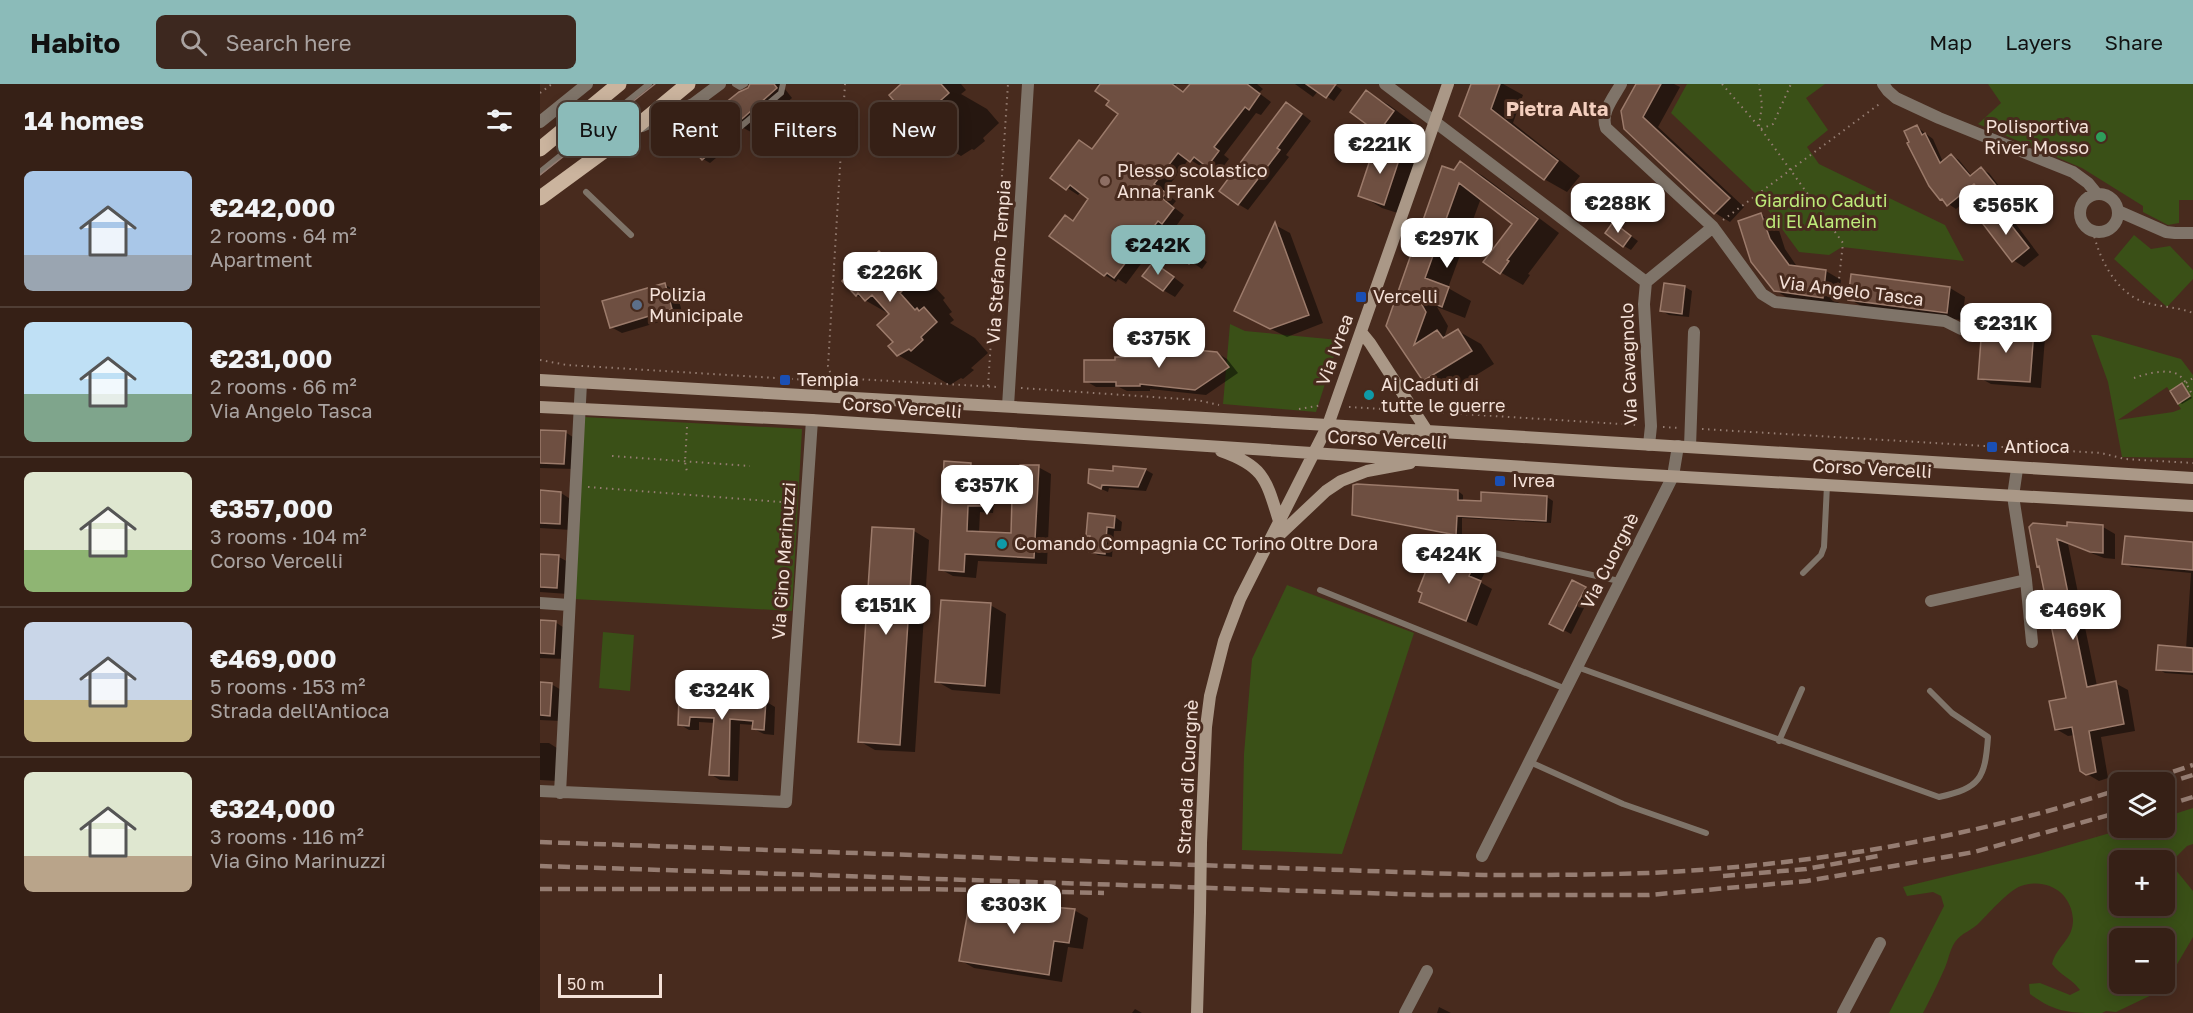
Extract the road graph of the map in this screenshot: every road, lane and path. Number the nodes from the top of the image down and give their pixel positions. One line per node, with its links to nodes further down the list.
1 (552, 84): 20 (path)
2 (587, 84): 24 (street)
3 (619, 84): 28 (main road)
4 (649, 84): 31 (lane)
5 (688, 84): 25 (main road)
6 (720, 84): 22 (street)
7 (735, 84): 8 (lane)
8 (745, 84)
9 (783, 84): 22 (lane)
10 (845, 84): 49 (path)
11 (1008, 84): 55 (path)
12 (1028, 84): 56 (street, Via Stefano Tempia)
13 (1385, 84): 23 (street, Via Cavagnolo)
14 (1448, 84): 23 (main road, Via Ivrea)
15 (1621, 84): 38 (street, Via Angelo Tasca)
16 (1722, 84): 27 (path)
17 (1759, 84): 27 (path)
18 (1791, 84): 27 (path)
19 (1883, 84): 21 (street)
20 (540, 93)
21 (1892, 95): 30 (path); 32 (street)
22 (703, 97): 26 (street)
23 (1434, 121): 42 (street, Via Cavagnolo); 46 (main road, Via Ivrea)
24 (540, 122)
25 (639, 125)
26 (639, 128)
27 (1760, 128): 30 (path)
28 (540, 149)
29 (597, 156): 35 (main road)
30 (1792, 170): 38 (path); 43 (path)
31 (540, 172)
32 (2080, 178): 34 (street); 36 (street)
33 (586, 192): 41 (lane)
34 (2097, 194): 36 (street); 37 (street)
35 (540, 198)
36 (2085, 201): 39 (street)
37 (2118, 211): 39 (street); 40 (street)
38 (1713, 227): 42 (street, Via Cavagnolo); 43 (street, Via Angelo Tasca)
39 (2094, 231): 44 (path)
40 (2193, 233)
41 (631, 235)
42 (1646, 282): 69 (street, Via Cavagnolo)
43 (1836, 309): 45 (street, Via Angelo Tasca)
44 (2193, 313)
45 (1961, 329)
46 (1361, 332): 65 (main road); 68 (main road, Via Ivrea)
47 (1694, 332): 70 (street, Via Cuorgnè)
48 (540, 360): 49 (path)
49 (832, 378): 55 (path)
50 (2134, 378): 54 (path)
51 (2193, 378): 54 (path)
52 (540, 380): 53 (main road, Corso Vercelli)
53 (581, 383): 60 (main road, Corso Vercelli); 64 (street)
54 (2186, 383): 57 (path)
55 (987, 386): 56 (path)
56 (1009, 387): 58 (path); 60 (street, Via Stefano Tempia)
57 (2193, 396)
58 (1220, 405)
59 (1318, 405): 63 (path)
60 (1008, 406): 68 (main road, Corso Vercelli)
61 (540, 407): 64 (main road, Corso Vercelli)
62 (1350, 407): 65 (path)
63 (1299, 409)
64 (579, 410): 66 (main road, Corso Vercelli); 86 (street)
65 (1415, 411): 69 (path); 71 (main road)
66 (687, 415): 67 (main road, Corso Vercelli); 78 (path)
67 (812, 420): 73 (main road, Corso Vercelli); 88 (street, Via Gino Marinuzzi)
68 (1328, 425): 71 (main road, Corso Vercelli); 75 (main road, Strada di Cuorgnè)
69 (1651, 426): 70 (path); 72 (street, Via Cavagnolo)
70 (1690, 429): 74 (street, Via Cuorgnè); 79 (path)
71 (1428, 431): 72 (main road, Corso Vercelli)
72 (1649, 445): 74 (main road, Corso Vercelli)
73 (1208, 447): 75 (main road, Corso Vercelli); 90 (main road)
74 (1684, 447): 81 (main road, Corso Vercelli); 83 (street, Via Cuorgnè)
75 (1313, 453): 77 (main road, Corso Vercelli); 90 (main road, Strada di Cuorgnè)
76 (612, 456): 78 (path)
77 (1427, 459): 83 (main road, Corso Vercelli); 91 (main road)
78 (685, 462): 80 (path); 82 (path)
79 (2193, 463)
80 (750, 466)
81 (2017, 469): 84 (main road, Corso Vercelli); 87 (street)
82 (687, 472)
83 (1673, 476): 85 (main road, Corso Vercelli); 95 (street, Via Cuorgnè)
84 (2193, 478)
85 (1827, 485): 87 (main road, Corso Vercelli); 93 (lane)
86 (576, 486): 88 (path); 99 (street)
87 (2013, 496): 89 (main road, Corso Vercelli); 94 (street)
88 (806, 504): 108 (street, Via Gino Marinuzzi)
89 (2193, 506)
90 (1279, 521): 91 (main road, Strada di Cuorgnè)
91 (1266, 548): 113 (main road, Strada di Cuorgnè, bridge)
92 (1485, 551): 95 (lane)
93 (1803, 573)
94 (2026, 580): 97 (street); 100 (street)
95 (1620, 582): 101 (street, Via Cuorgnè)
96 (1320, 590): 102 (lane)
97 (1931, 601)
98 (540, 603): 99 (street)
99 (569, 605): 108 (street)
100 (2032, 642)
101 (1576, 667): 102 (street, Via Cuorgnè); 105 (lane)
102 (1566, 688): 106 (street, Via Cuorgnè)
103 (1802, 689): 105 (lane)
104 (1930, 692): 105 (lane)
105 (1779, 741)
106 (1529, 762): 109 (lane); 110 (street, Via Cuorgnè)
107 (540, 791): 108 (street)
108 (560, 792)
109 (1706, 833)
110 (1482, 856)
111 (1880, 943): 115 (street)
112 (1427, 971): 114 (street)
113 (1197, 1013)
114 (1405, 1013)
115 (1843, 1013)

